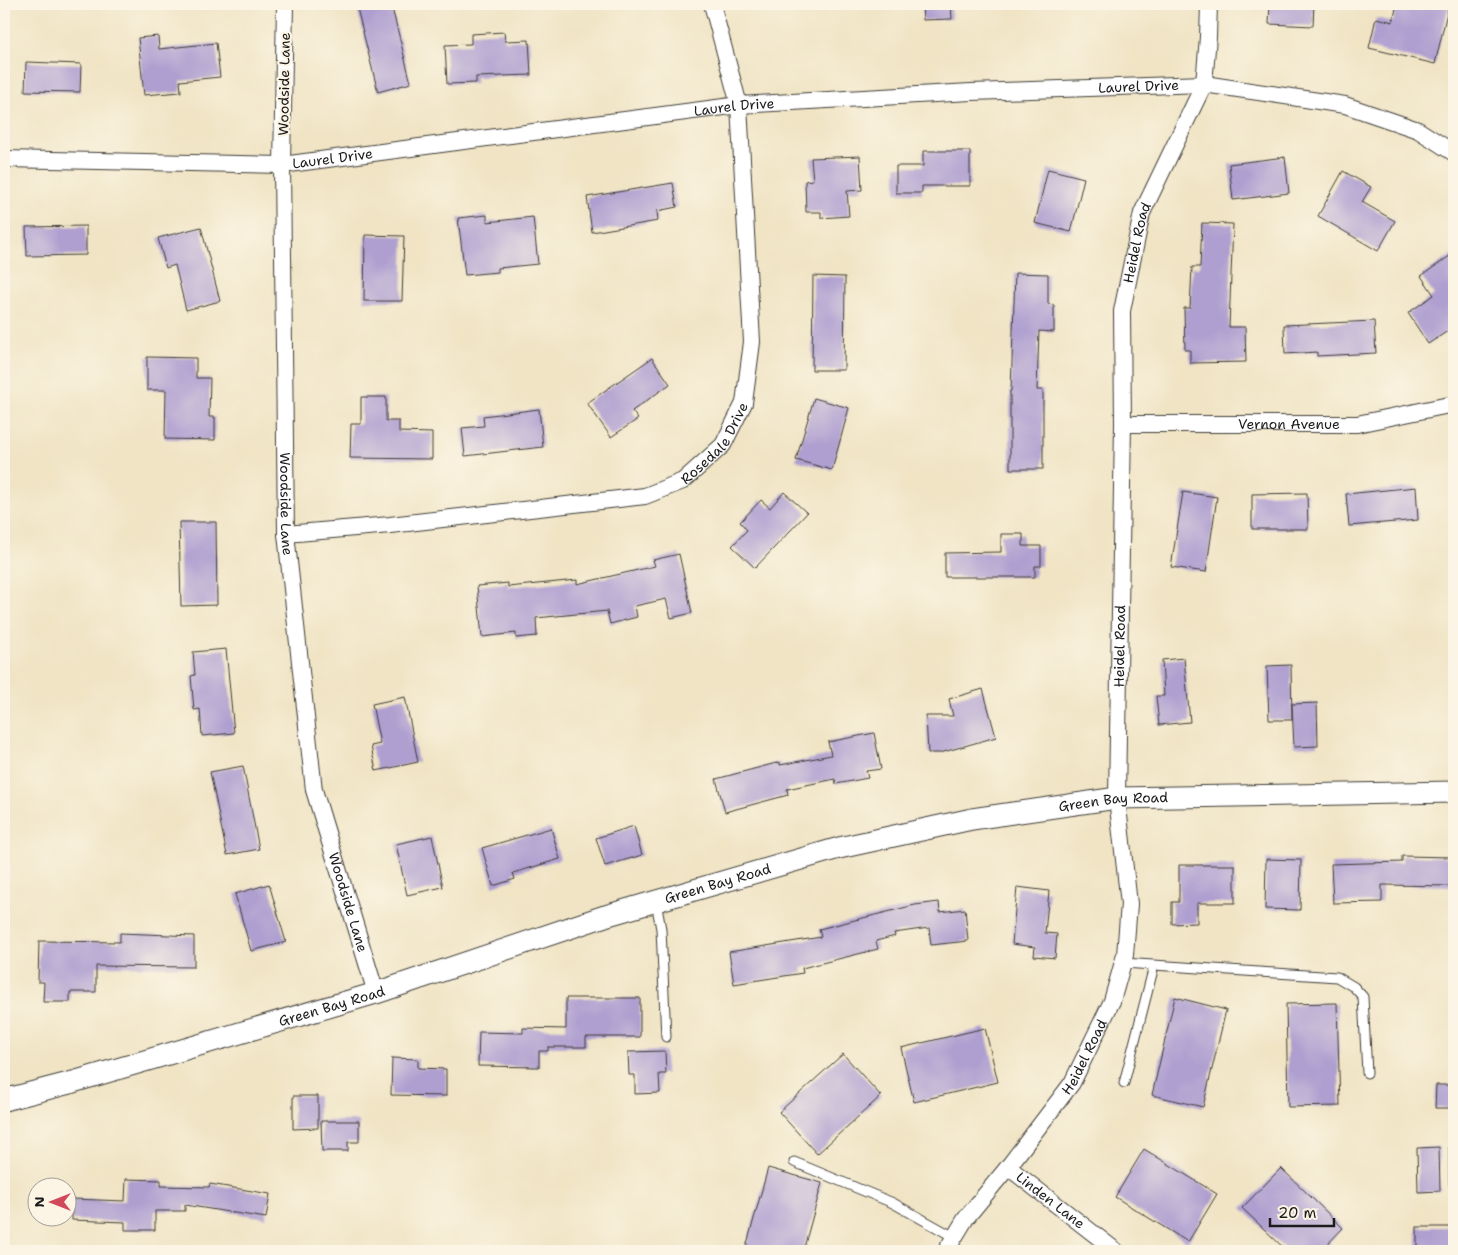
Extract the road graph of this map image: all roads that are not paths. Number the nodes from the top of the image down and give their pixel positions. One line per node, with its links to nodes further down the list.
1 (285, 4): 8 (street, Woodside Lane)
2 (712, 4): 5 (street, Rosedale Drive)
3 (1209, 4): 4 (street, Heidel Road)
4 (1204, 84): 5 (street, Laurel Drive); 6 (street, Laurel Drive); 10 (street, Heidel Road)
5 (739, 105): 8 (street, Laurel Drive); 11 (street, Rosedale Drive)
6 (1454, 152)
7 (4, 159): 8 (street, Laurel Drive)
8 (282, 164): 11 (street, Woodside Lane)
9 (1454, 404): 10 (street, Vernon Avenue)
10 (1123, 424): 13 (street, Heidel Road)
11 (286, 534): 17 (street, Woodside Lane)
12 (1454, 792): 13 (street, Green Bay Road)
13 (1117, 798): 14 (street, Green Bay Road); 15 (street, Heidel Road)
14 (656, 902): 17 (street, Green Bay Road); 18 (lane)
15 (1123, 963): 16 (lane); 24 (street, Heidel Road)
16 (1154, 966): 19 (lane); 20 (lane)
17 (376, 993): 21 (street, Green Bay Road)
18 (666, 1037)
19 (1367, 1073)
20 (1124, 1083)
21 (4, 1100)
22 (1454, 1139): 25 (lane)
23 (794, 1162): 26 (lane)
24 (1008, 1167): 26 (street, Heidel Road); 27 (street, Linden Lane)
25 (1454, 1183)
26 (950, 1244)
27 (1116, 1251)

